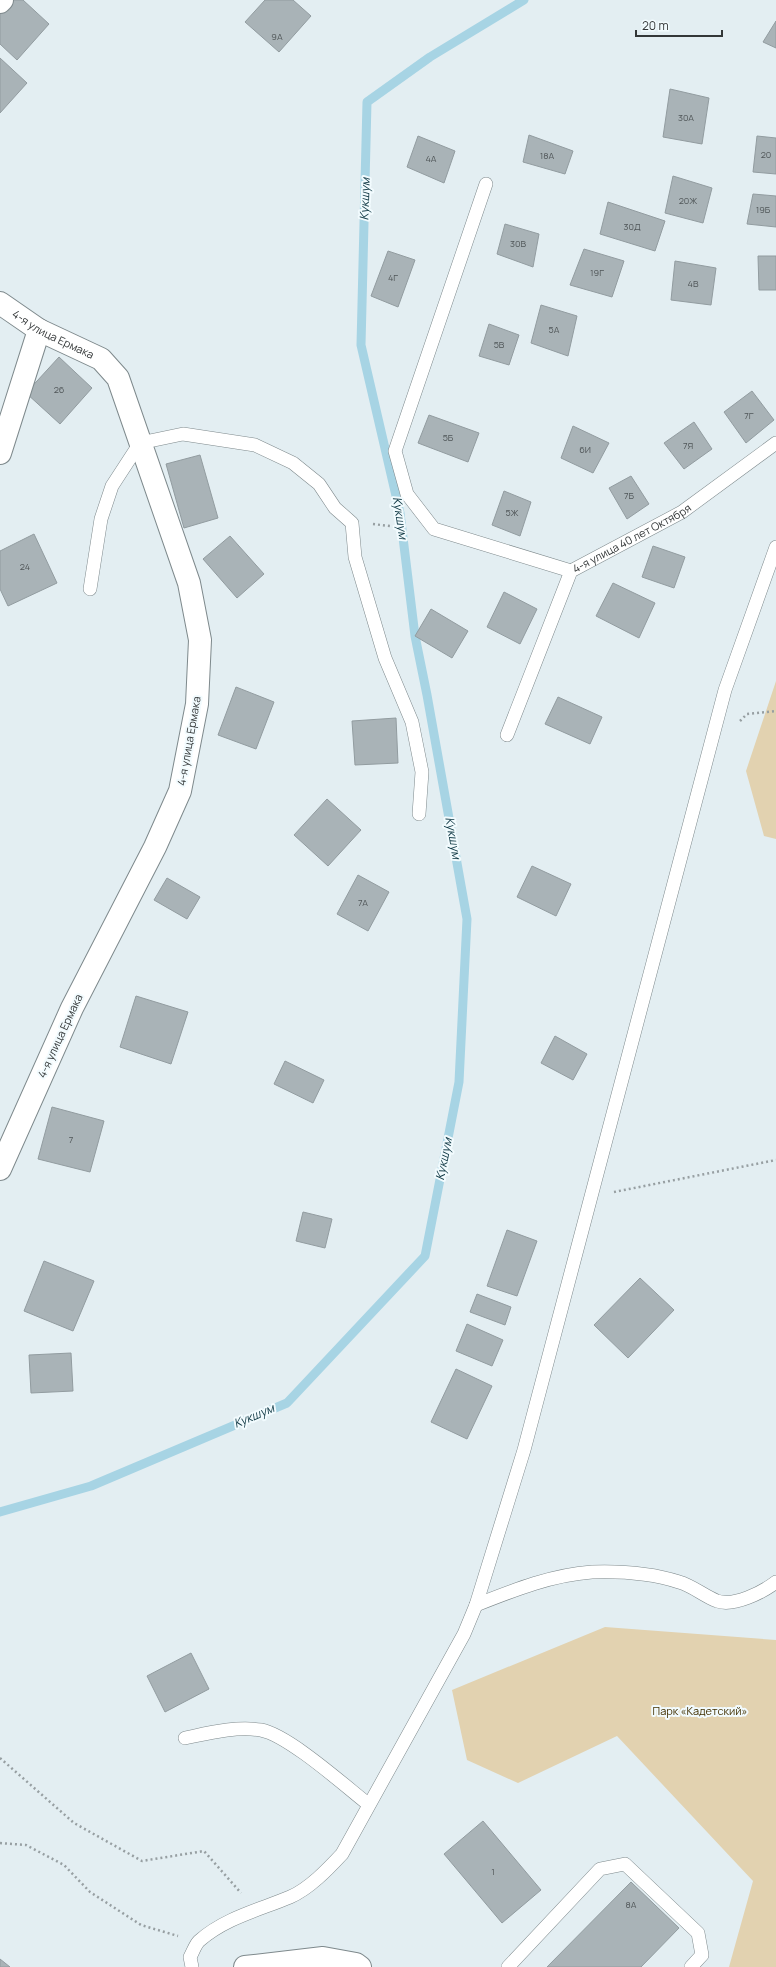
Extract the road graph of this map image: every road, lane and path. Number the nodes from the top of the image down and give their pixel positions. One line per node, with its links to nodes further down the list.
1 (2, 0): 2 (street)
2 (0, 2)
3 (486, 184): 12 (lane)
4 (0, 303): 5 (street, 4-я улица Ермака)
5 (39, 330): 6 (street, 4-я улица Ермака); 8 (street)
6 (140, 442): 13 (lane); 15 (lane); 17 (street, 4-я улица Ермака)
7 (776, 443): 12 (lane, 4-я улица 40 лет Октября)
8 (0, 452)
9 (384, 525): 10 (path)
10 (406, 528)
11 (776, 547): 18 (lane)
12 (572, 572): 14 (lane, 4-я улица 40 лет Октября)
13 (90, 589)
14 (507, 736)
15 (419, 814)
16 (776, 1160): 18 (path)
17 (0, 1169)
18 (591, 1197): 20 (lane)
19 (776, 1582): 20 (lane)
20 (476, 1605): 23 (lane)
21 (185, 1738): 23 (lane)
22 (0, 1758): 25 (path)
23 (368, 1804): 25 (lane)
24 (0, 1843): 26 (path)
25 (255, 1909): 26 (lane)
26 (198, 1942): 27 (lane)
27 (192, 1967)
28 (245, 1967): 29 (street)
29 (360, 1967)
30 (508, 1967): 31 (lane)
31 (691, 1967)

